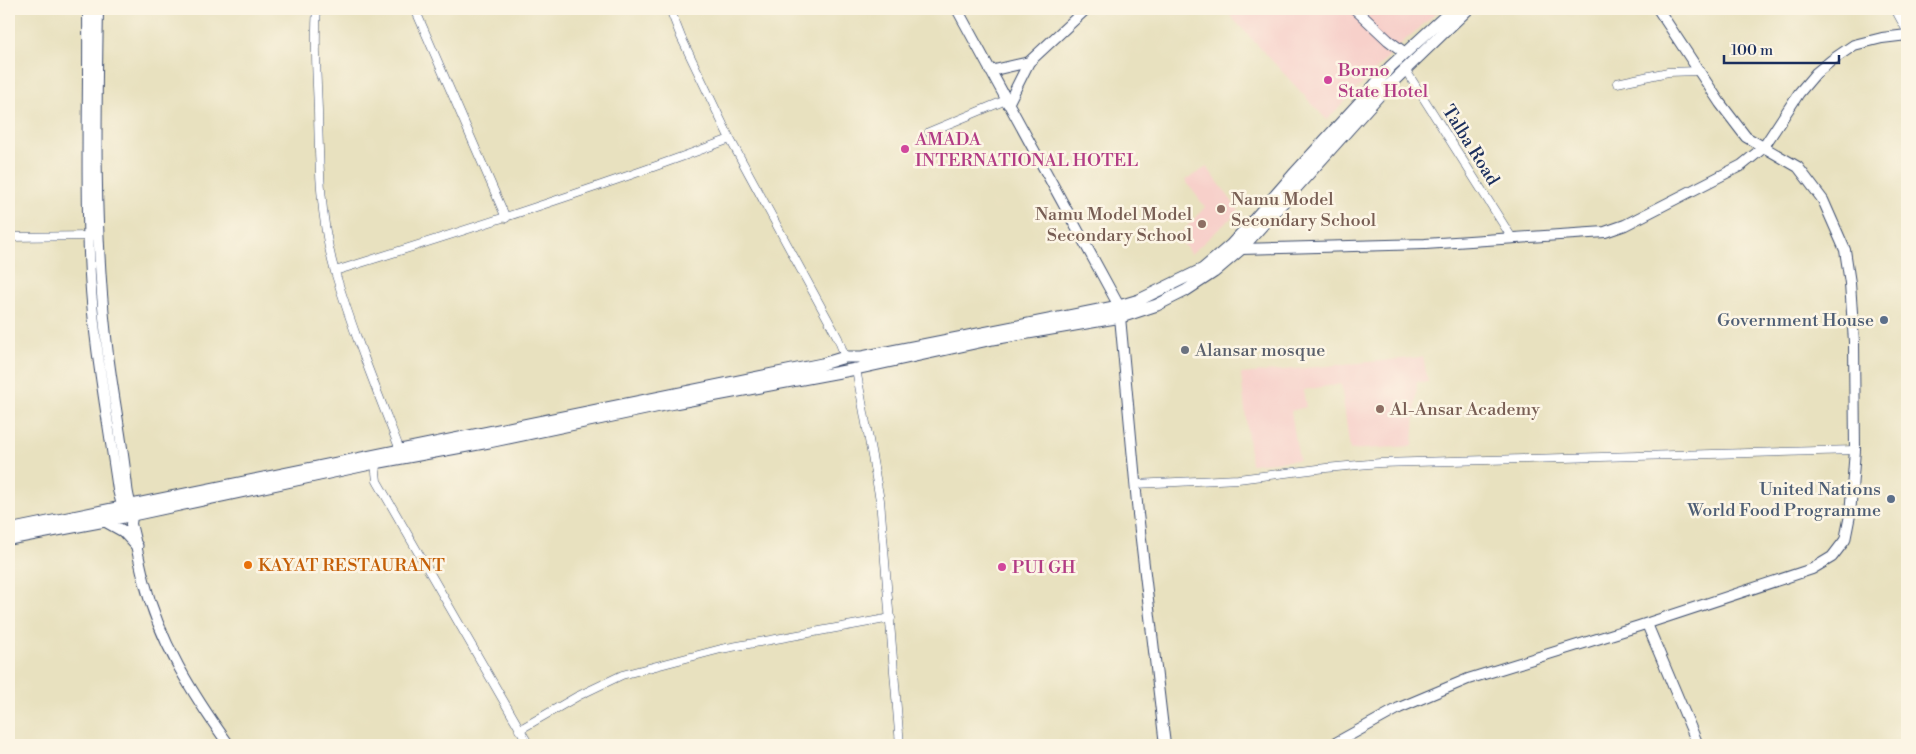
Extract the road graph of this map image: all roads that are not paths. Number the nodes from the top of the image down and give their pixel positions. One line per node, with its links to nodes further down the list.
1 (88, 9): 26 (street)
2 (98, 9): 26 (street)
3 (317, 9): 30 (street)
4 (415, 9): 25 (street)
5 (670, 9): 23 (street)
6 (957, 9): 18 (street)
7 (1086, 9): 16 (street)
8 (1355, 9): 15 (street)
9 (1453, 9): 15 (main road)
10 (1468, 9): 17 (main road)
11 (1658, 9): 19 (street)
12 (1895, 9): 13 (street)
13 (1907, 31)
14 (1907, 35): 24 (street)
15 (1405, 53): 31 (main road)
16 (1029, 62): 18 (street); 21 (street)
17 (1405, 69): 28 (street, Talba Road); 29 (main road)
18 (990, 71): 21 (street)
19 (1699, 71): 20 (street); 24 (street)
20 (1617, 83)
21 (1007, 102): 22 (street); 31 (street)
22 (929, 132)
23 (730, 139): 25 (street); 32 (street)
24 (1763, 148): 28 (street); 35 (street)
25 (506, 218): 30 (street)
26 (94, 236): 27 (street); 38 (street)
27 (9, 237)
28 (1512, 238): 29 (street)
29 (1241, 249): 31 (main road)
30 (335, 271): 34 (street)
31 (1120, 311): 32 (main road); 33 (main road); 37 (street)
32 (845, 357): 34 (main road)
33 (856, 369): 36 (main road); 43 (street)
34 (400, 450): 38 (main road)
35 (1855, 450): 37 (street); 44 (street)
36 (375, 463): 38 (main road); 45 (street)
37 (1135, 484): 49 (street)
38 (128, 513): 39 (main road); 40 (main road); 42 (street)
39 (105, 521): 41 (main road); 42 (main road)
40 (9, 530)
41 (9, 539)
42 (137, 546): 46 (street)
43 (890, 618): 45 (street); 48 (street)
44 (1647, 624): 50 (street); 51 (street)
45 (519, 730): 47 (street)
46 (229, 745)
47 (529, 745)
48 (900, 745)
49 (1165, 745)
50 (1332, 745)
51 (1698, 745)

